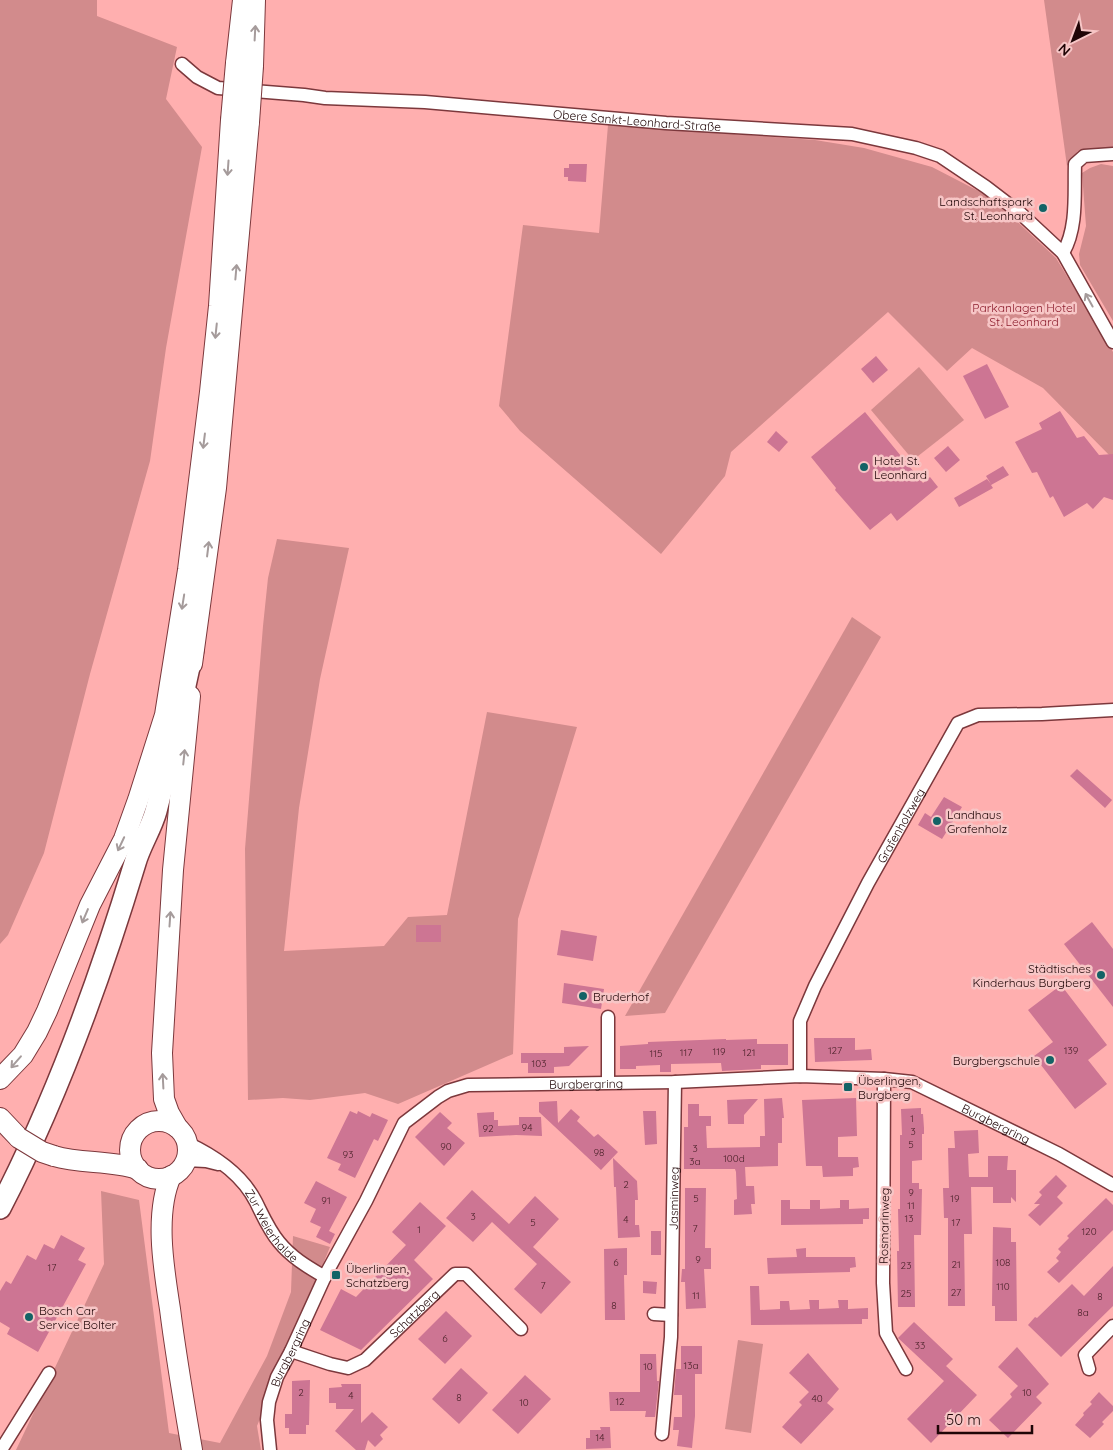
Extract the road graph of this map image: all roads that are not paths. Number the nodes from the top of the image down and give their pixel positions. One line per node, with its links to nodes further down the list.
1 (243, 0): 4 (main road)
2 (255, 0): 4 (main road, one-way to 2)
3 (182, 64): 7 (street, Obere Sankt-Leonhard-Straße)
4 (244, 64): 5 (main road, bridge)
5 (240, 121): 9 (main road, one-way to 5); 11 (main road, one-way to 11)
6 (1113, 154): 7 (street)
7 (1063, 253): 8 (street, Obere Sankt-Leonhard-Straße, one-way to 7)
8 (1113, 342)
9 (193, 649): 12 (highway); 22 (main road, one-way to 9)
10 (1113, 710): 14 (street, Grafenholzweg)
11 (164, 715): 12 (highway); 15 (main road, one-way to 15)
12 (136, 861): 28 (highway)
13 (608, 1017): 17 (street)
14 (800, 1076): 16 (street, Burgbergring); 18 (street, Burgbergring)
15 (0, 1079)
16 (884, 1079): 27 (street, Burgbergring); 36 (street, Rosmarinweg)
17 (608, 1082): 18 (street, Burgbergring); 30 (street, Burgbergring)
18 (675, 1082): 32 (street, Jasminweg)
19 (0, 1118): 20 (main road)
20 (10, 1137): 23 (main road, bridge)
21 (132, 1141): 22 (main road); 23 (main road); 25 (main road)
22 (183, 1143): 24 (street, Zur Weierhalde); 24 (street); 26 (main road)
23 (85, 1162): 25 (main road)
24 (226, 1166): 30 (street, Zur Weierhalde)
25 (144, 1173): 26 (main road); 29 (main road)
26 (171, 1176): 29 (main road)
27 (1113, 1185)
28 (0, 1208)
29 (162, 1224): 41 (main road)
30 (325, 1277): 35 (street, Burgbergring)
31 (654, 1314): 32 (street)
32 (670, 1315): 39 (street, Jasminweg)
33 (1113, 1326): 37 (street)
34 (521, 1329): 35 (street, Schatzberg)
35 (291, 1351): 42 (street, Burgbergring)
36 (906, 1369)
37 (1089, 1369)
38 (48, 1374): 40 (street)
39 (662, 1434)
40 (1, 1450)
41 (192, 1450)
42 (270, 1450)

